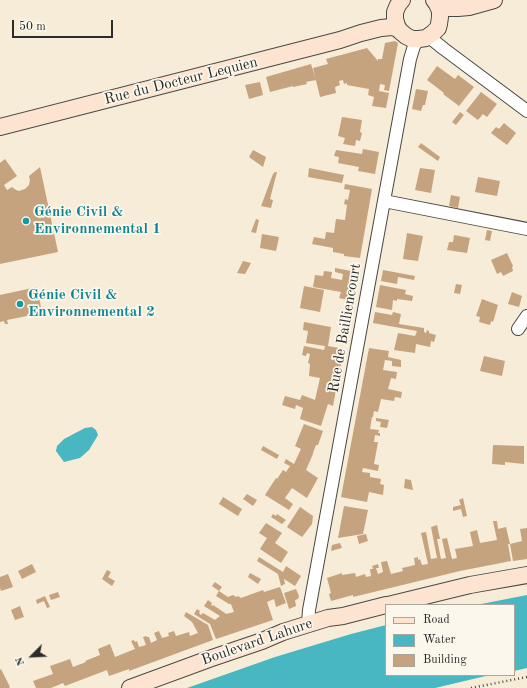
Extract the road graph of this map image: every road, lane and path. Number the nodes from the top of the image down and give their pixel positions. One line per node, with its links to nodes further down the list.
1 (494, 0): 4 (street)
2 (435, 2): 4 (street); 7 (street)
3 (399, 4): 5 (street); 6 (street, Rue du Docteur Lequien)
4 (469, 7): 7 (street)
5 (398, 29): 6 (street, Rue du Docteur Lequien); 7 (street)
6 (361, 33): 9 (street, Rue du Docteur Lequien)
7 (429, 33): 8 (street); 10 (street, Rue de Bailliencourt)
8 (527, 111)
9 (0, 127)
10 (384, 201): 11 (street); 18 (street, Rue de Bailliencourt)
11 (527, 229): 12 (street)
12 (527, 240)
13 (527, 316): 14 (street)
14 (518, 329)
15 (527, 575): 16 (street, Boulevard Lahure)
16 (391, 604)
17 (385, 606): 18 (street, Boulevard Lahure)
18 (308, 624): 20 (street, Boulevard Lahure)
19 (527, 678): 21 (path)
20 (130, 688)
21 (471, 688)

